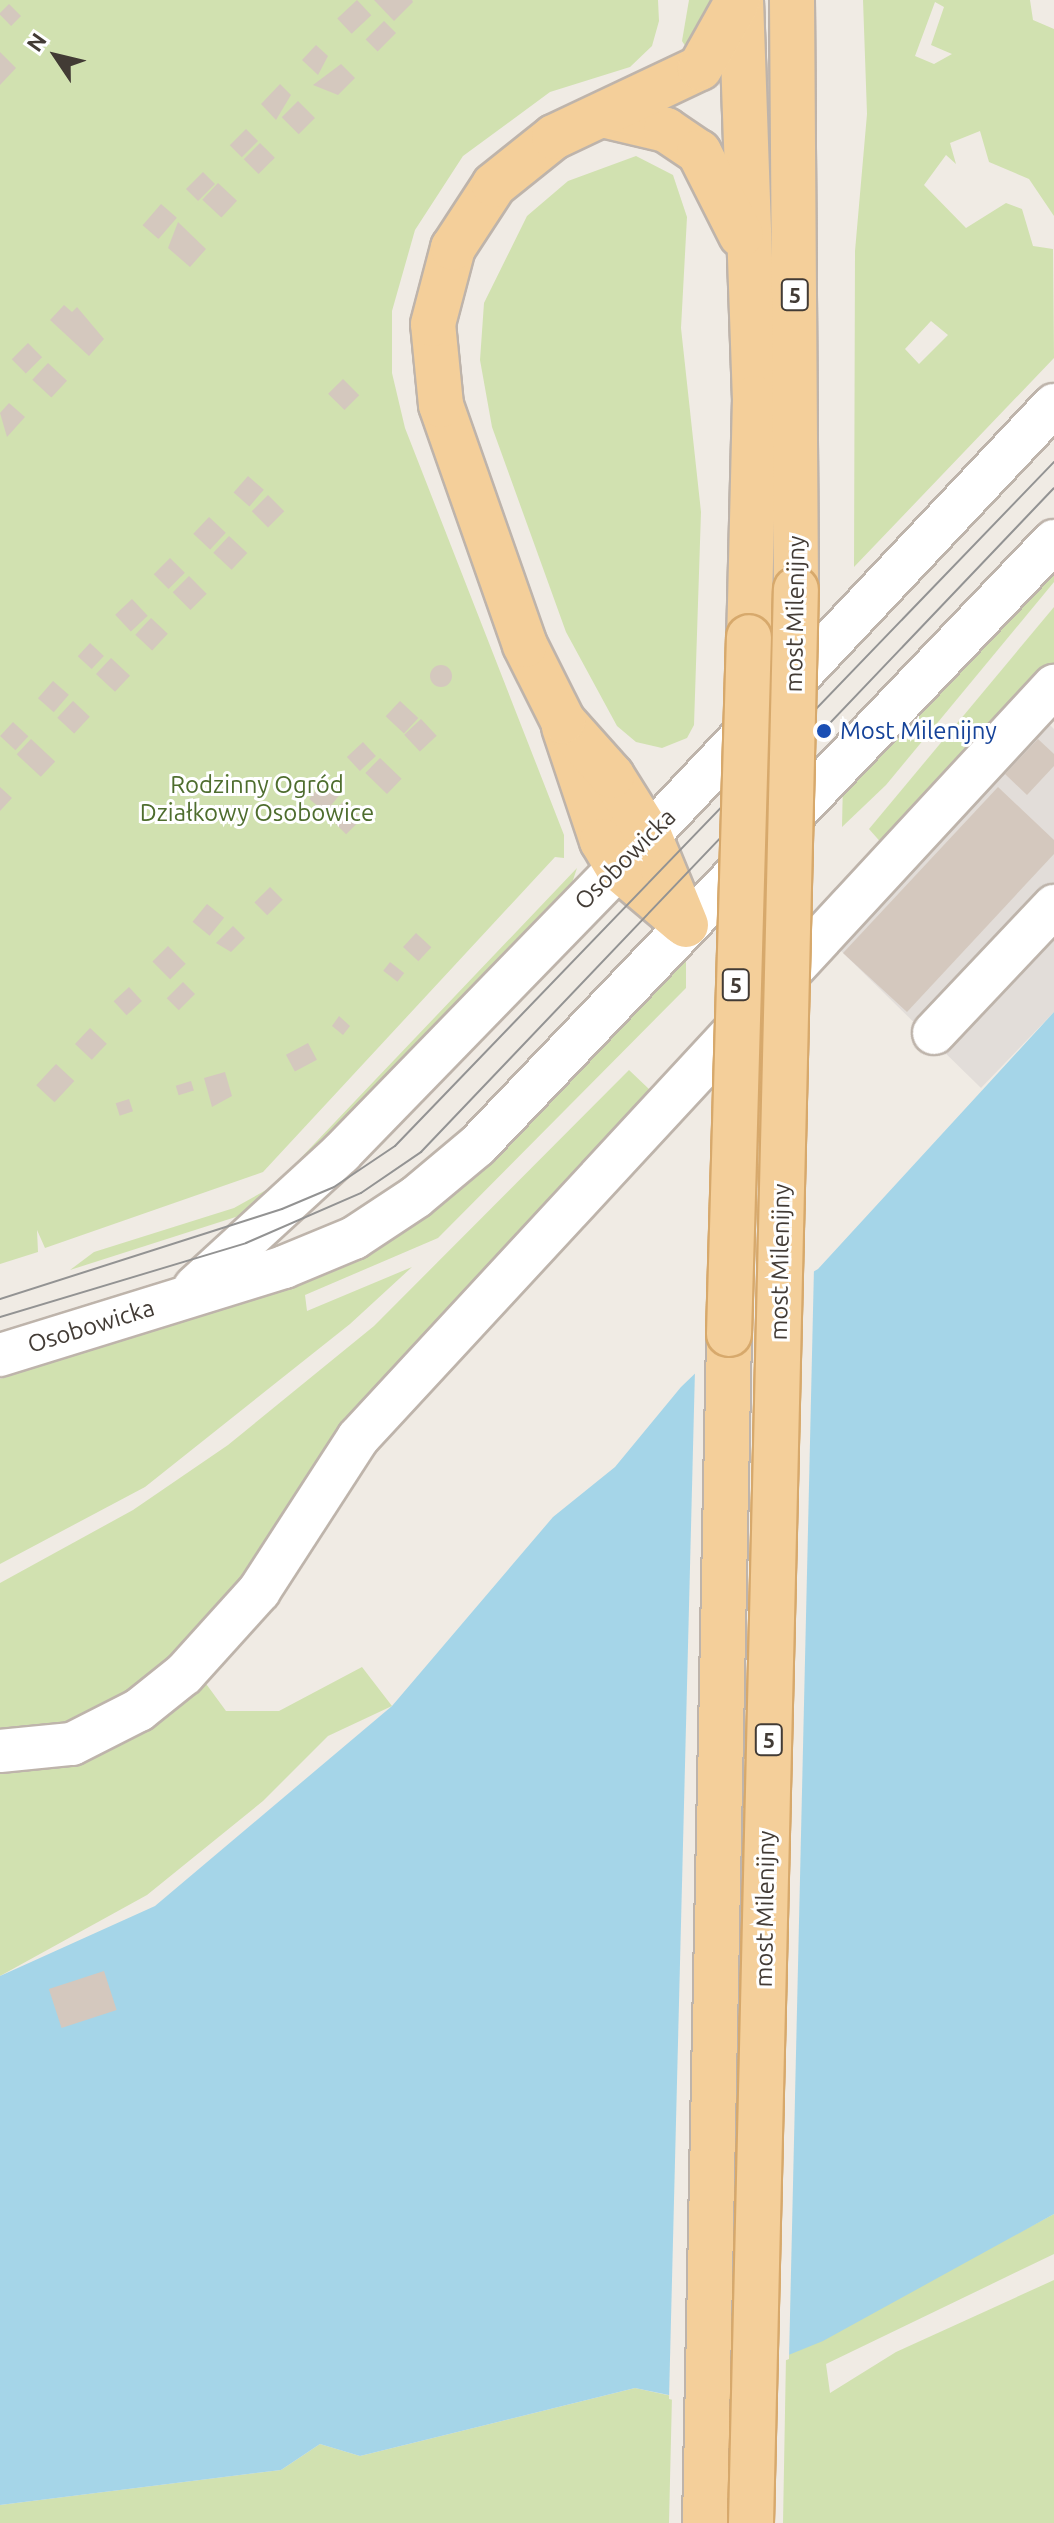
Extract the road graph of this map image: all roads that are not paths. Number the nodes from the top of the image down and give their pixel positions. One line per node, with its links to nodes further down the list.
1 (739, 0): 3 (main road); 4 (main road, 5)
2 (792, 0): 18 (main road, most Milenijny / 5, bridge)
3 (607, 116): 4 (main road); 8 (main road)
4 (751, 259): 17 (main road, most Milenijny / 5, bridge)
5 (1054, 405): 9 (street, Osobowicka)
6 (1054, 541): 12 (street, Osobowicka)
7 (1054, 686): 16 (street)
8 (563, 721): 9 (main road); 10 (main road)
9 (649, 835): 10 (street, Osobowicka); 12 (main road)
10 (618, 868): 12 (main road); 14 (street, Osobowicka)
11 (1054, 906): 13 (street)
12 (686, 925): 14 (street, Osobowicka)
13 (934, 1033)
14 (181, 1298): 15 (street, Osobowicka)
15 (0, 1355)
16 (0, 1751)
17 (705, 2523)
18 (751, 2523)

